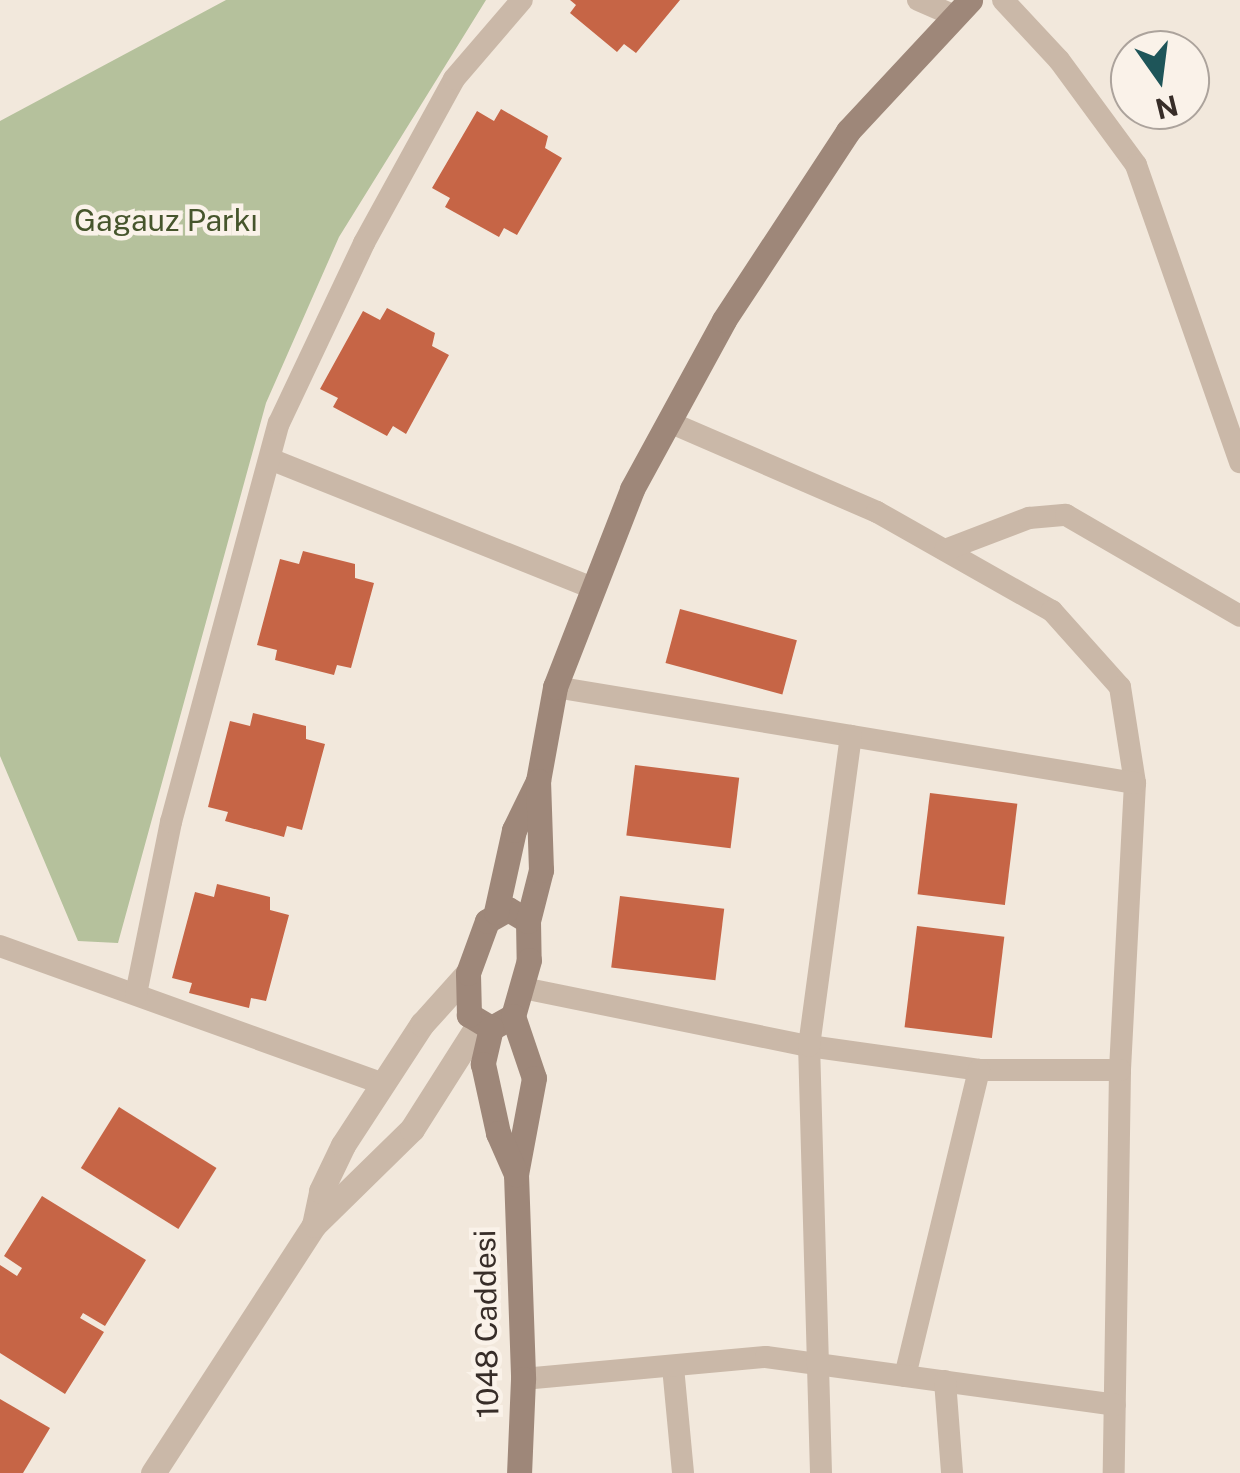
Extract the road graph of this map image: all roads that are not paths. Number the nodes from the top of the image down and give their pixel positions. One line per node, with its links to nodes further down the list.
1 (522, 0): 6 (street)
2 (918, 0): 4 (street)
3 (1003, 0): 7 (street)
4 (962, 8): 5 (main road)
5 (668, 422): 8 (street); 9 (main road)
6 (270, 458): 9 (street); 20 (street)
7 (1240, 462)
8 (945, 550): 10 (street); 14 (street)
9 (593, 588): 11 (main road)
10 (1240, 616)
11 (555, 687): 12 (street); 13 (main road)
12 (851, 736): 14 (street); 22 (street)
13 (538, 780): 15 (main road); 16 (main road)
14 (1135, 783): 24 (street)
15 (496, 912): 16 (main road); 18 (main road)
16 (528, 921): 19 (main road)
17 (0, 946): 20 (street)
18 (468, 973): 21 (main road); 25 (street)
19 (524, 988): 21 (main road); 22 (street)
20 (136, 994): 25 (street)
21 (494, 1023): 26 (main road); 26 (main road); 27 (street)
22 (809, 1046): 23 (street); 28 (street)
23 (979, 1070): 24 (street); 30 (street)
24 (1120, 1070): 33 (street)
25 (384, 1084): 27 (street)
26 (516, 1174): 31 (main road, 1048 Caddesi)
27 (314, 1225): 34 (street)
28 (816, 1364): 29 (street); 30 (street); 37 (street)
29 (673, 1367): 31 (street); 36 (street)
30 (905, 1376): 32 (street)
31 (523, 1379): 35 (main road, 1048 Caddesi)
32 (945, 1381): 33 (street); 38 (street)
33 (1115, 1405): 39 (street)
34 (153, 1473)
35 (519, 1473)
36 (683, 1473)
37 (822, 1473)
38 (952, 1473)
39 (1114, 1473)

